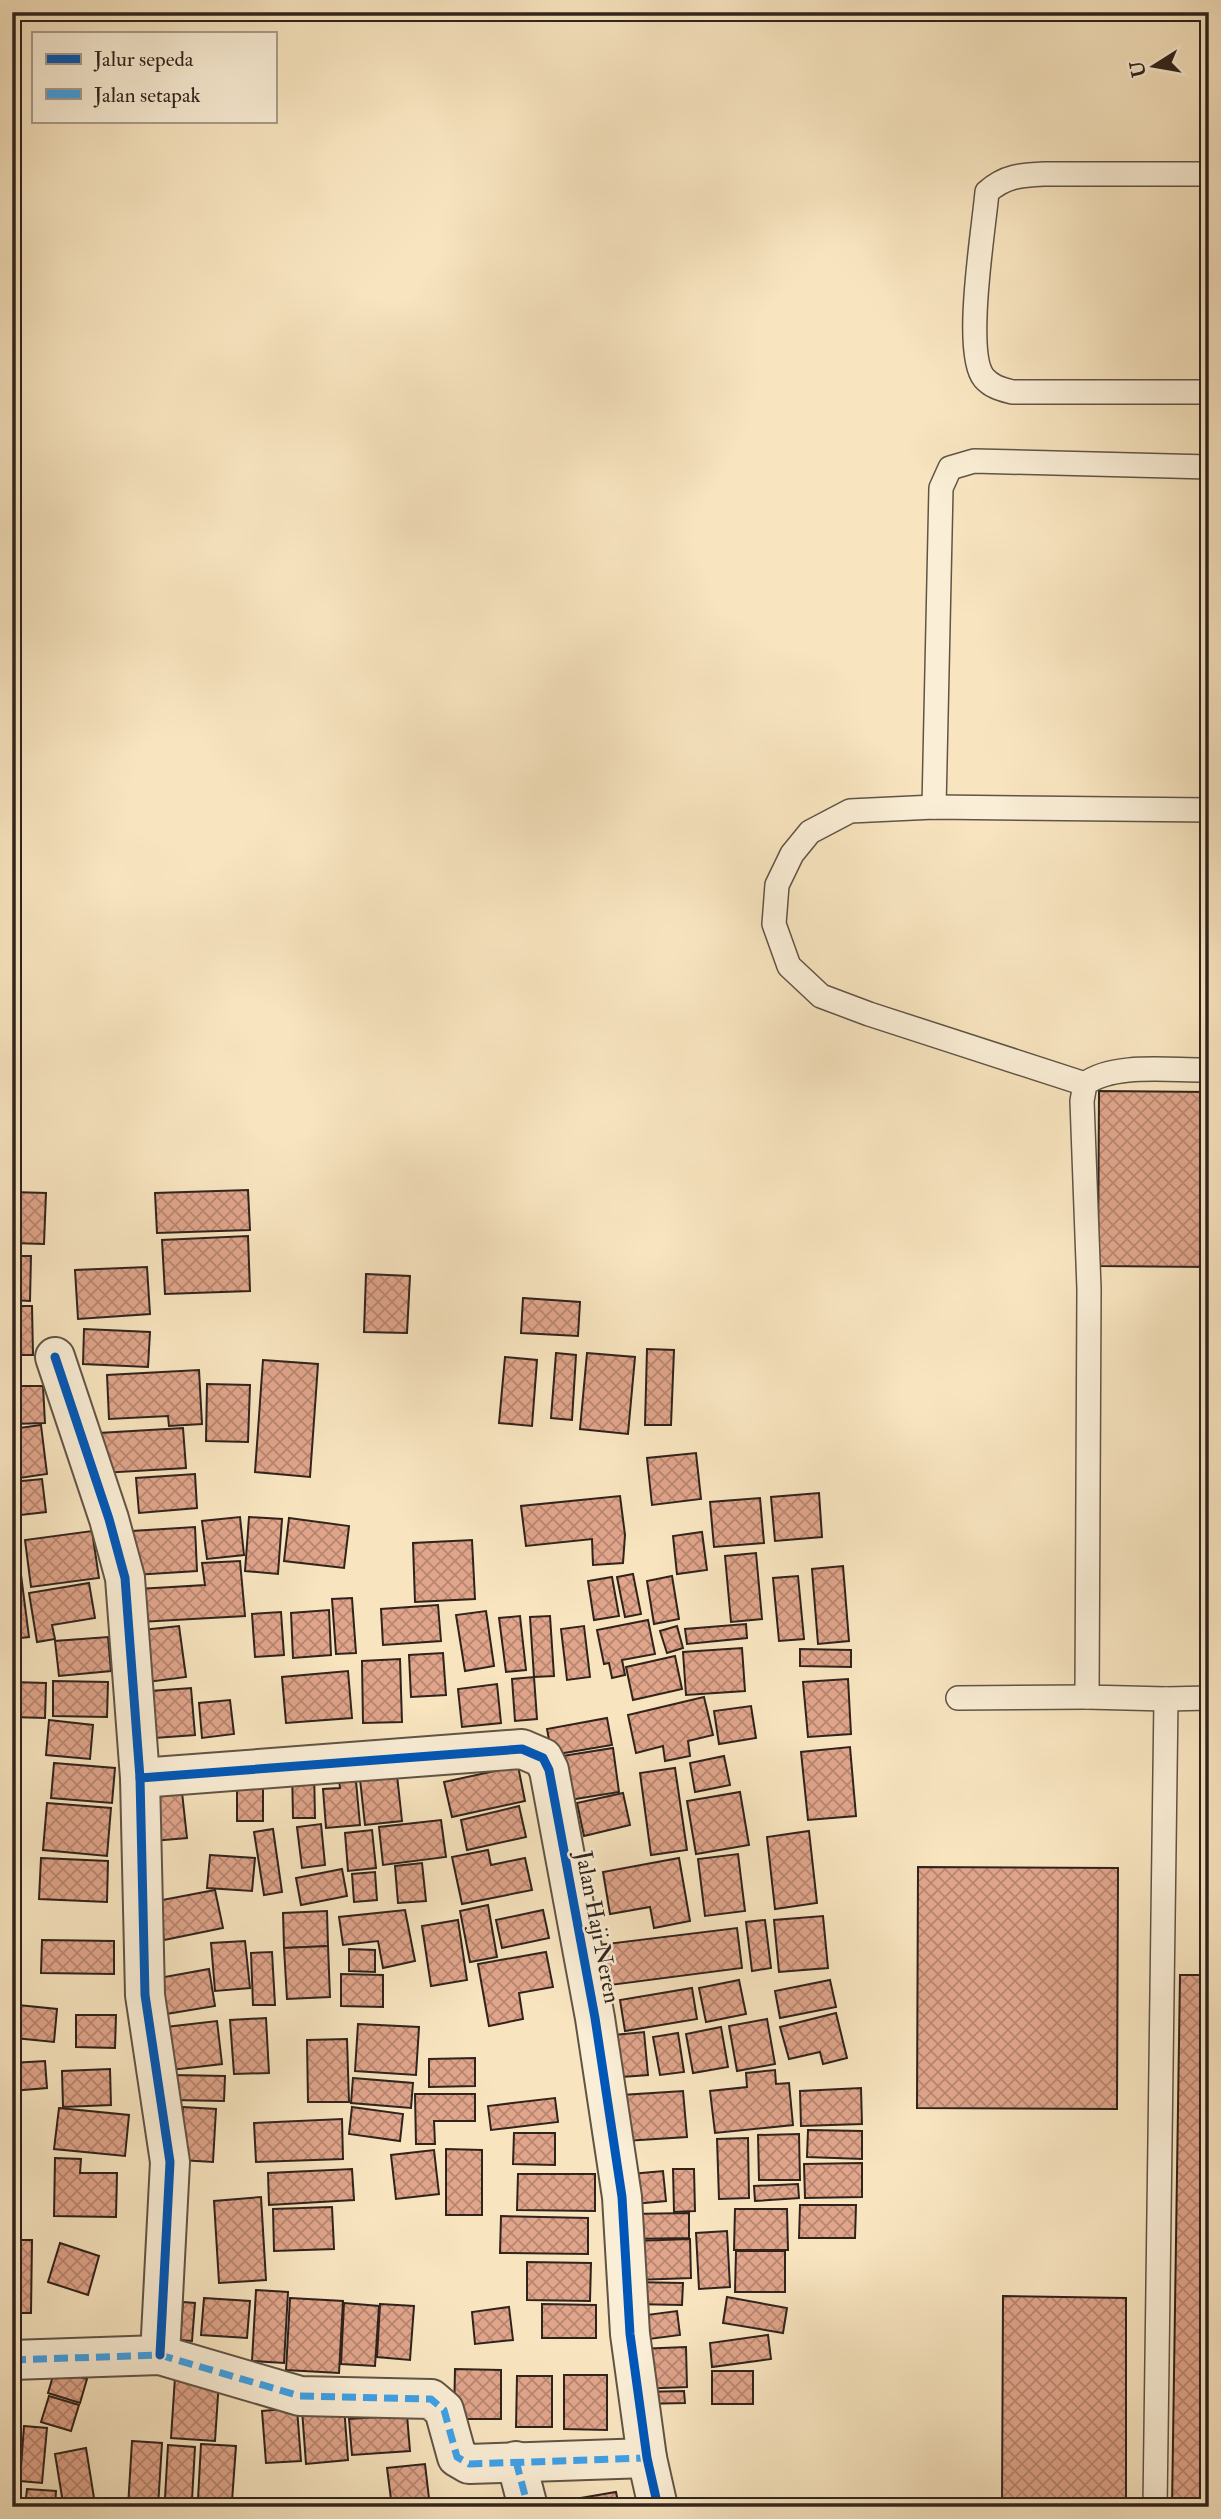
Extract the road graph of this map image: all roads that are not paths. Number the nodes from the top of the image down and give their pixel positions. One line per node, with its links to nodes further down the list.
1 (1209, 174): 2 (lane)
2 (1209, 392)
3 (1209, 467): 4 (lane)
4 (934, 807): 5 (lane); 7 (lane)
5 (1209, 810)
6 (1209, 1070): 7 (lane)
7 (1086, 1084): 9 (lane)
8 (55, 1357): 13 (street)
9 (1087, 1697): 10 (lane); 12 (lane)
10 (958, 1698)
11 (1209, 1698): 12 (lane)
12 (1166, 1699): 20 (lane)
13 (140, 1778): 14 (street); 16 (street, Jalan Haji Neren)
14 (160, 2355): 15 (street); 17 (street)
15 (12, 2360)
16 (647, 2458): 17 (street); 19 (street, Jalan Haji Neren)
17 (516, 2461): 18 (street)
18 (528, 2507)
19 (658, 2507)
20 (1155, 2507)

